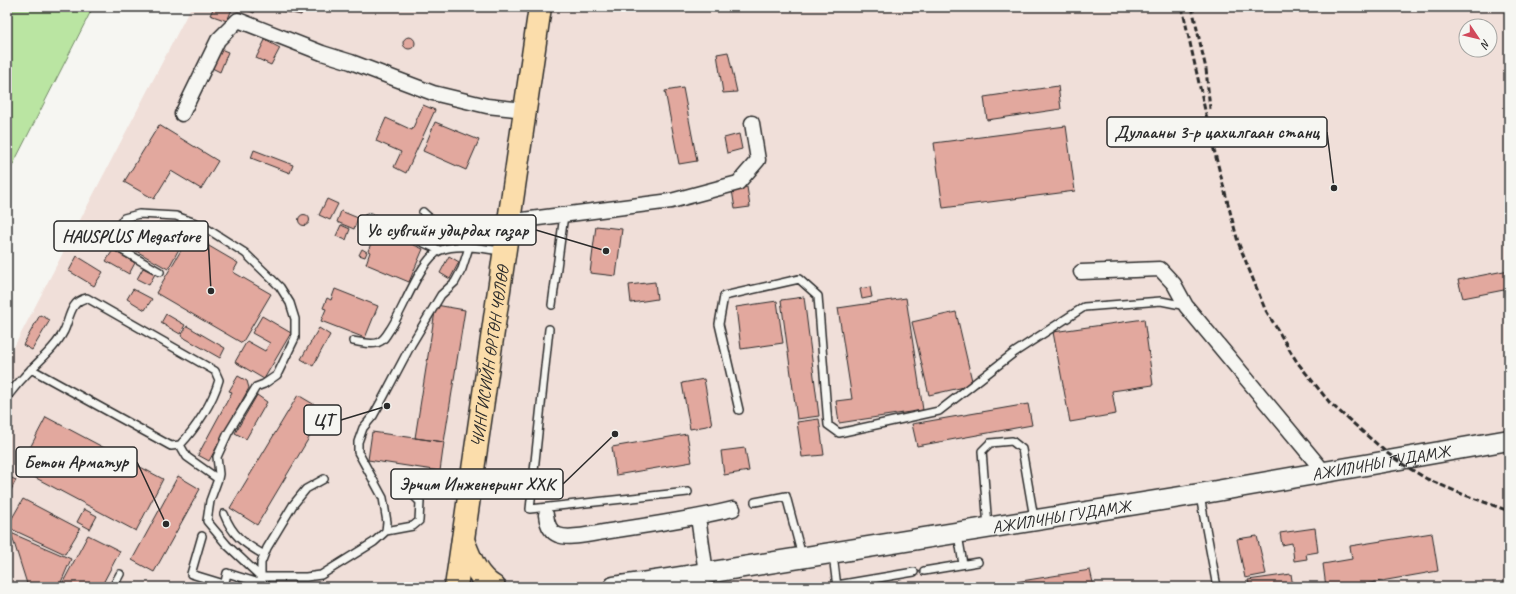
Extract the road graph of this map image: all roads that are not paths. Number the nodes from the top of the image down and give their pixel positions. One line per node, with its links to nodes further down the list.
1 (540, 7): 2 (highway, ЧИНГИСИЙН ӨРГӨН ЧӨЛӨӨ)
2 (525, 110): 3 (street); 8 (highway, ЧИНГИСИЙН ӨРГӨН ЧӨЛӨӨ)
3 (182, 114)
4 (752, 123): 6 (street)
5 (423, 212): 9 (lane)
6 (564, 215): 8 (street); 14 (lane)
7 (369, 217): 10 (lane)
8 (507, 222): 11 (highway, ЧИНГИСИЙН ӨРГӨН ЧӨЛӨӨ)
9 (469, 247): 10 (lane); 11 (lane); 36 (lane)
10 (439, 250): 17 (lane)
11 (504, 252): 39 (highway, ЧИНГИСИЙН ӨРГӨН ЧӨЛӨӨ)
12 (160, 272): 24 (lane)
13 (1081, 272): 15 (street)
14 (552, 305)
15 (1186, 306): 20 (lane); 23 (street)
16 (549, 329): 26 (lane)
17 (352, 341)
18 (31, 369): 19 (lane); 22 (lane); 22 (lane)
19 (7, 397)
20 (739, 410)
21 (1509, 440): 23 (main road, АЖИЛЧНЫ ГУДАМЖ)
22 (180, 445): 24 (lane)
23 (1324, 472): 27 (main road, АЖИЛЧНЫ ГУДАМЖ)
24 (218, 479): 49 (lane)
25 (324, 479): 41 (lane)
26 (688, 492)
27 (1199, 494): 34 (main road, АЖИЛЧНЫ ГУДАМЖ); 57 (lane)
28 (415, 497): 36 (lane)
29 (755, 502): 42 (lane)
30 (733, 510): 33 (street)
31 (224, 514): 41 (lane)
32 (546, 515): 33 (street)
33 (698, 518): 47 (street)
34 (1034, 520): 35 (main road, АЖИЛЧНЫ ГУДАМЖ); 35 (lane)
35 (988, 528): 37 (main road, АЖИЛЧНЫ ГУДАМЖ)
36 (386, 531): 49 (lane)
37 (958, 532): 40 (main road, АЖИЛЧНЫ ГУДАМЖ); 44 (lane)
38 (202, 536): 51 (lane)
39 (463, 540): 54 (highway, ЧИНГИСИЙН ӨРГӨН ЧӨЛӨӨ); 55 (highway)
40 (832, 553): 42 (main road, АЖИЛЧНЫ ГУДАМЖ); 52 (lane)
41 (264, 555): 49 (lane)
42 (802, 558): 47 (main road, АЖИЛЧНЫ ГУДАМЖ)
43 (978, 562): 44 (lane)
44 (963, 564): 45 (lane)
45 (924, 571)
46 (914, 572): 52 (lane)
47 (706, 573): 50 (main road, АЖИЛЧНЫ ГУДАМЖ)
48 (120, 574): 53 (lane)
49 (262, 582): 51 (lane)
50 (669, 583): 56 (main road, АЖИЛЧНЫ ГУДАМЖ)
51 (224, 586)
52 (837, 586)
53 (113, 587)
54 (456, 587)
55 (494, 587)
56 (614, 587)
57 (1217, 587)

